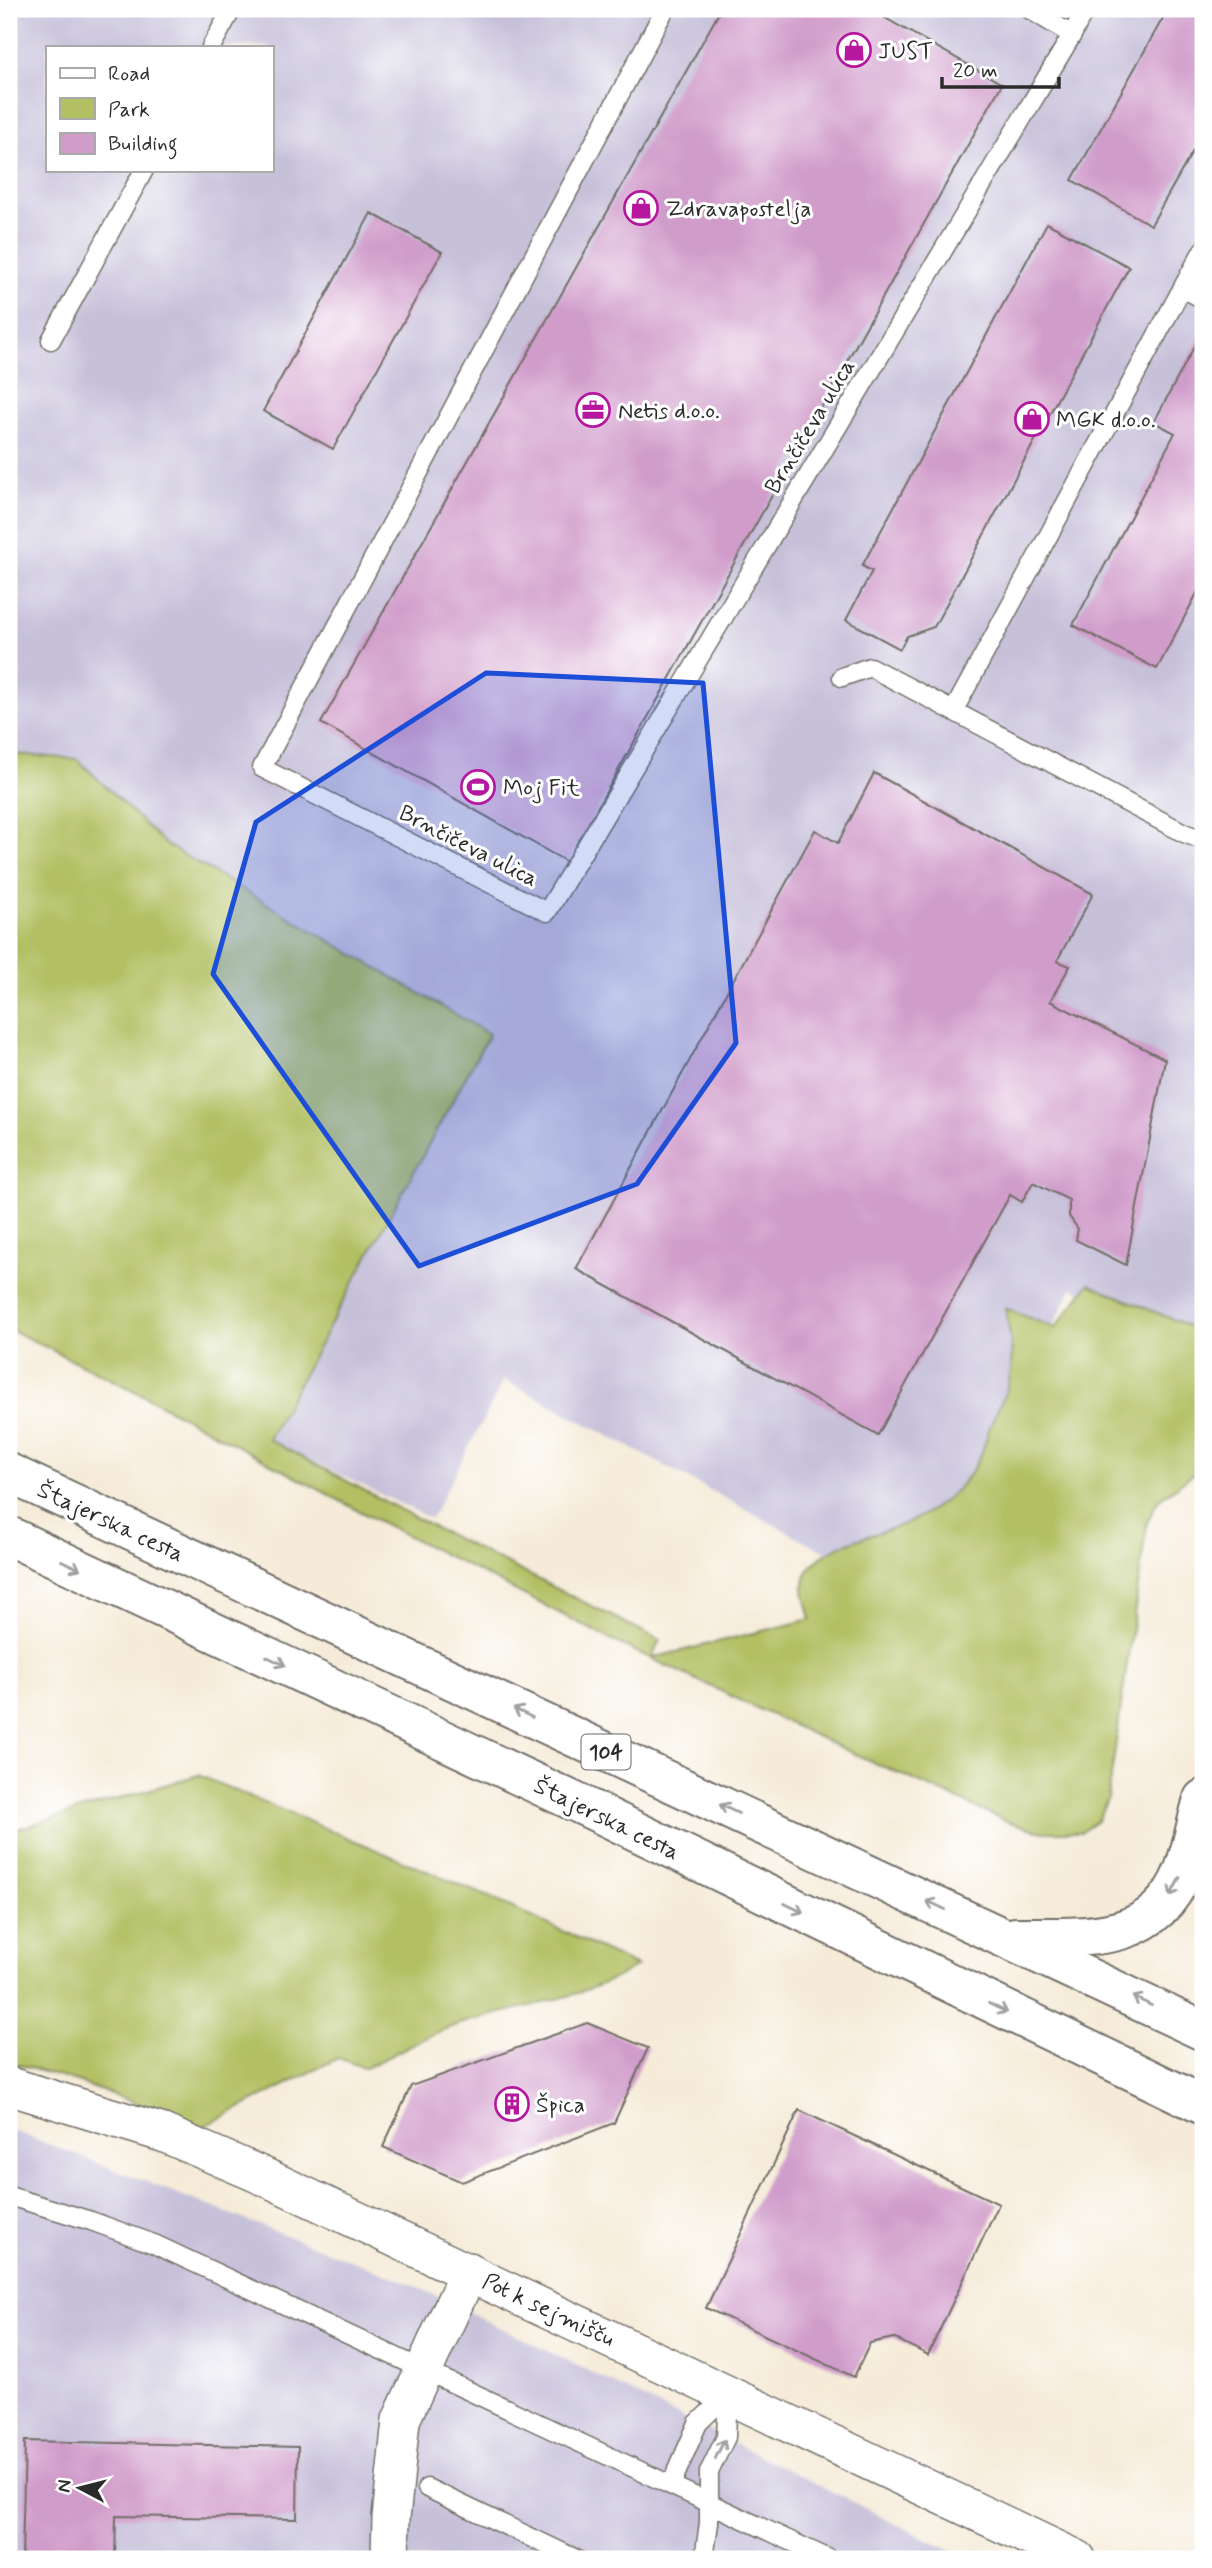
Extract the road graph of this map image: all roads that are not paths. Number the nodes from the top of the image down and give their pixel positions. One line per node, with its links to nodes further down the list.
1 (232, 9): 6 (lane)
2 (665, 9): 5 (lane, Brnčičeva ulica)
3 (1029, 9): 5 (lane)
4 (1085, 9): 5 (lane, Brnčičeva ulica)
5 (1072, 35)
6 (212, 46)
7 (143, 172): 11 (lane)
8 (1203, 250): 9 (lane)
9 (1183, 288): 10 (lane); 13 (lane)
10 (1203, 299)
11 (51, 340)
12 (842, 677): 13 (lane)
13 (954, 710): 14 (lane)
14 (1203, 840)
15 (9, 1473): 18 (main road, Štajerska cesta / 104, one-way to 15)
16 (9, 1536): 21 (main road, Štajerska cesta / 104, one-way to 21)
17 (1203, 1799): 18 (main road, one-way to 18)
18 (1005, 1937): 19 (main road, Štajerska cesta / 104, one-way to 18)
19 (1203, 2031)
20 (9, 2086): 23 (street, Pot k sejmišču)
21 (1203, 2105)
22 (9, 2196): 24 (lane)
23 (469, 2271): 24 (street); 25 (street, Pot k sejmišču)
24 (424, 2368): 26 (lane); 29 (street)
25 (729, 2394): 26 (lane); 28 (lane, one-way to 25); 33 (street, Pot k sejmišču)
26 (671, 2484): 28 (lane)
27 (427, 2488): 30 (lane)
28 (708, 2502): 31 (lane); 32 (lane)
29 (390, 2559)
30 (576, 2559)
31 (704, 2559)
32 (829, 2559)
33 (1077, 2559)

